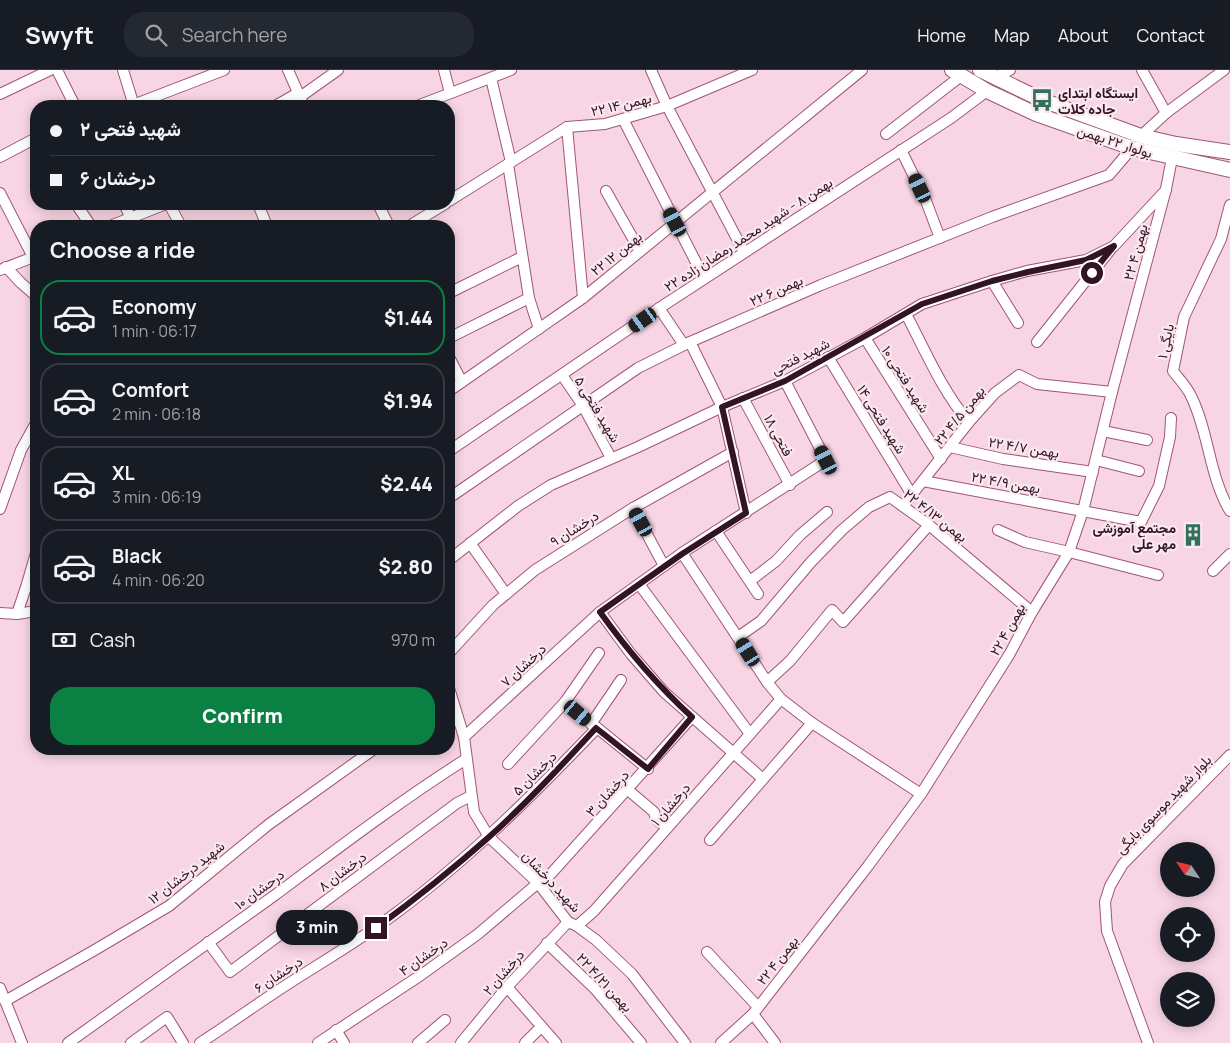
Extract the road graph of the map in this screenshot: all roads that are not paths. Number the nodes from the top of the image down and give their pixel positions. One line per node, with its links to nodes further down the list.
1 (50, 70): 23 (street)
2 (57, 70): 25 (street)
3 (123, 70): 26 (street)
4 (224, 70): 27 (street)
5 (288, 70): 24 (street)
6 (338, 70): 24 (street)
7 (444, 70): 22 (street)
8 (511, 70): 18 (street)
9 (725, 70): 20 (street)
10 (752, 70): 20 (street, ۲۲ بهمن ۱۴)
11 (862, 70): 46 (street, ۲۲ بهمن ۱۲)
12 (980, 70): 19 (main road, بولوار ۲۲ بهمن)
13 (1010, 70): 19 (street)
14 (1142, 70): 30 (street)
15 (1224, 70): 30 (street)
16 (654, 71): 29 (street)
17 (956, 73): 21 (main road, بولوار ۲۲ بهمن); 33 (street)
18 (493, 75): 22 (street); 41 (street)
19 (994, 78): 34 (main road, بولوار ۲۲ بهمن)
20 (730, 80): 29 (street, ۲۲ بهمن ۱۴)
21 (987, 90): 36 (main road, بولوار ۲۲ بهمن); 37 (street, ۲۲ بهمن ۸ - شهید محمد رمضان زاده)
22 (450, 93): 28 (street)
23 (0, 94)
24 (301, 99)
25 (72, 100)
26 (132, 100)
27 (149, 100)
28 (432, 100)
29 (667, 106): 31 (street, ۲۲ بهمن ۱۴); 46 (street)
30 (1166, 113): 34 (street)
31 (622, 119): 32 (street, ۲۲ بهمن ۱۴); 55 (street)
32 (567, 127): 41 (street, ۲۲ بهمن ۱۴); 69 (street)
33 (886, 134)
34 (1141, 136): 38 (main road, بولوار ۲۲ بهمن)
35 (30, 141): 39 (street)
36 (1132, 148): 40 (main road, بولوار ۲۲ بهمن); 56 (street, ۲۲ بهمن ۶)
37 (900, 150): 56 (street); 60 (street, ۲۲ بهمن ۸ - شهید محمد رمضان زاده)
38 (1230, 152)
39 (0, 157)
40 (1172, 158): 42 (main road, بولوار ۲۲ بهمن); 43 (street, ۲۲ بهمن ۴)
41 (510, 163): 47 (street, ۲۲ بهمن ۱۴); 61 (street)
42 (1230, 170)
43 (1166, 189): 57 (street, شهید فتحی); 84 (street, ۲۲ بهمن ۴)
44 (606, 191): 59 (street)
45 (0, 193): 58 (street)
46 (711, 193): 55 (street, ۲۲ بهمن ۱۲); 60 (street)
47 (455, 197)
48 (1230, 205): 108 (street, بایگی ۱)
49 (127, 210): 52 (street)
50 (152, 210): 52 (street)
51 (435, 210): 54 (street)
52 (131, 218): 53 (street)
53 (126, 220)
54 (419, 220)
55 (675, 222): 59 (street, ۲۲ بهمن ۱۲); 64 (street)
56 (940, 238): 77 (street, ۲۲ بهمن ۶)
57 (1114, 246): 65 (street, شهید فتحی); 76 (street)
58 (30, 248)
59 (640, 251): 69 (street, ۲۲ بهمن ۱۲)
60 (744, 252): 64 (street, ۲۲ بهمن ۸ - شهید محمد رمضان زاده)
61 (522, 257): 66 (street); 68 (street)
62 (30, 259): 63 (street)
63 (2, 267): 67 (street)
64 (704, 278): 70 (street, ۲۲ بهمن ۸ - شهید محمد رمضان زاده)
65 (992, 281): 71 (street, شهید فتحی); 72 (street)
66 (455, 290)
67 (30, 291)
68 (528, 298): 73 (street); 74 (street)
69 (583, 298): 73 (street, ۲۲ بهمن ۱۲)
70 (659, 308): 77 (street); 80 (street, ۲۲ بهمن ۸ - شهید محمد رمضان زاده)
71 (906, 314): 75 (street, شهید فتحی); 89 (street)
72 (1018, 322)
73 (539, 329): 82 (street, ۲۲ بهمن ۱۲)
74 (455, 335)
75 (865, 338): 78 (street, شهید فتحی); 97 (street, شهید فتحی ۱۰)
76 (1037, 342)
77 (687, 344): 86 (street, ۲۲ بهمن ۶); 87 (street)
78 (828, 357): 81 (street, شهید فتحی); 104 (street, شهید فتحی ۱۴)
79 (455, 369): 82 (street)
80 (562, 375): 86 (street, شهید فتحی ۵); 93 (street, ۲۲ بهمن ۸ - شهید محمد رمضان زاده)
81 (785, 381): 85 (street, شهید فتحی); 102 (street, درخشان ۷)
82 (462, 382): 83 (street, ۲۲ بهمن ۱۲)
83 (455, 387)
84 (1112, 392): 89 (street, ۲۲ بهمن ۴/۵); 90 (street, ۲۲ بهمن ۴)
85 (743, 398): 87 (street, شهید فتحی); 102 (street, فتحی ۱۸)
86 (583, 406): 96 (street, شهید فتحی ۵); 103 (street, ۲۲ بهمن ۶)
87 (722, 407): 95 (street); 96 (street, شهید فتحی)
88 (1171, 418): 109 (street, ۲۲ بهمن ۴/۹)
89 (969, 422): 94 (street, ۲۲ بهمن ۴/۵)
90 (1103, 431): 92 (street); 98 (street, ۲۲ بهمن ۴)
91 (30, 434): 107 (street)
92 (1147, 440)
93 (455, 447)
94 (950, 447): 97 (street, ۲۲ بهمن ۴/۵); 100 (street, ۲۲ بهمن ۴/۷)
95 (733, 452): 106 (street, درخشان ۹); 111 (street)
96 (611, 458): 115 (street, شهید فتحی)
97 (941, 460): 101 (street, ۲۲ بهمن ۴/۵)
98 (1096, 460): 99 (street); 100 (street, ۲۲ بهمن ۴)
99 (1139, 471)
100 (1093, 472): 109 (street, ۲۲ بهمن ۴)
101 (923, 481): 104 (street, ۲۲ بهمن ۴/۵); 109 (street, ۲۲ بهمن ۴/۹)
102 (790, 485): 111 (street, درخشان ۷)
103 (455, 494)
104 (912, 495): 105 (street, ۲۲ بهمن ۴/۵)
105 (903, 506): 112 (street, ۲۲ بهمن ۴/۱۳); 133 (street, ۲۲ بهمن ۴/۱۳)
106 (633, 508): 120 (street); 126 (street, درخشان ۹)
107 (0, 509)
108 (1230, 510)
109 (1084, 511): 116 (street, ۲۲ بهمن ۴)
110 (827, 512): 123 (street)
111 (746, 513): 114 (street, درخشان ۷)
112 (929, 525): 131 (street, ۲۲ بهمن ۴/۱۳); 137 (street)
113 (998, 530): 116 (street)
114 (716, 531): 117 (street, درخشان ۷); 123 (street)
115 (470, 543): 119 (street, شهید فتحی); 126 (street)
116 (1069, 552): 122 (street); 131 (street, ۲۲ بهمن ۴)
117 (682, 554): 120 (street, درخشان ۷); 133 (street)
118 (1230, 554): 121 (street)
119 (455, 555)
120 (664, 566): 124 (street, درخشان ۷)
121 (1213, 571)
122 (1158, 575)
123 (750, 581): 127 (street)
124 (639, 584): 130 (street, درخشان ۷); 144 (street)
125 (30, 589): 132 (street)
126 (506, 594): 134 (street, درخشان ۹)
127 (758, 594)
128 (0, 612): 132 (street)
129 (30, 612): 132 (street)
130 (600, 612): 141 (street); 145 (street, درخشان ۷)
131 (1032, 612): 154 (street, ۲۲ بهمن ۴)
132 (17, 614)
133 (738, 636): 137 (street)
134 (455, 647)
135 (598, 653): 139 (street)
136 (621, 680): 143 (street, درخشان ۵)
137 (767, 682): 138 (street)
138 (781, 699): 142 (street); 144 (street, درخشان ۱)
139 (565, 702): 143 (street); 150 (street)
140 (455, 709): 145 (street, شهید درخشان)
141 (692, 717): 146 (street); 151 (street, درخشان ۳)
142 (812, 724): 152 (street); 154 (street)
143 (594, 726): 151 (street); 157 (street, درخشان ۵)
144 (750, 734): 146 (street, درخشان ۱)
145 (464, 737): 149 (street, شهید درخشان)
146 (733, 753): 152 (street); 156 (street, درخشان ۱)
147 (366, 755): 166 (street, شهید درخشان ۱۲)
148 (1230, 755): 186 (street, بلوار شهید موسوی بایگی)
149 (466, 758): 155 (street, شهید درخشان); 161 (street, درحشان ۱۰)
150 (508, 764)
151 (648, 769): 153 (street, درخشان ۳)
152 (763, 779): 158 (street)
153 (628, 790): 156 (street); 159 (street, درخشان ۳)
154 (921, 794): 167 (street, ۲۲ بهمن ۴)
155 (471, 796): 157 (street, شهید درخشان); 161 (street, درخشان ۸)
156 (668, 828): 160 (street, درخشان ۱)
157 (489, 837): 159 (street, شهید درخشان); 175 (street, درخشان ۶)
158 (710, 840)
159 (539, 884): 160 (street, شهید درخشان); 170 (street, درخشان ۴)
160 (573, 924): 162 (street, درخشان ۲); 183 (street, شهید درخشان)
161 (208, 942): 172 (street, درحشان ۱۰)
162 (547, 943): 164 (street, درخشان ۲); 182 (street, ۲۲ بهمن ۴/۲۱)
163 (707, 952): 167 (street)
164 (507, 987): 169 (street); 179 (street, درخشان ۲)
165 (0, 988): 166 (street)
166 (5, 1001): 171 (street)
167 (755, 1010): 184 (street, ۲۲ بهمن ۴); 185 (street)
168 (445, 1020): 178 (street)
169 (541, 1028): 180 (street); 181 (street)
170 (336, 1030): 176 (street, درخشان ۴); 177 (street)
171 (22, 1043)
172 (68, 1043)
173 (131, 1043): 174 (street)
174 (183, 1043)
175 (200, 1043)
176 (318, 1043)
177 (344, 1043)
178 (418, 1043)
179 (461, 1043)
180 (525, 1043)
181 (556, 1043)
182 (641, 1043)
183 (685, 1043)
184 (721, 1043)
185 (775, 1043)
186 (1148, 1043)

